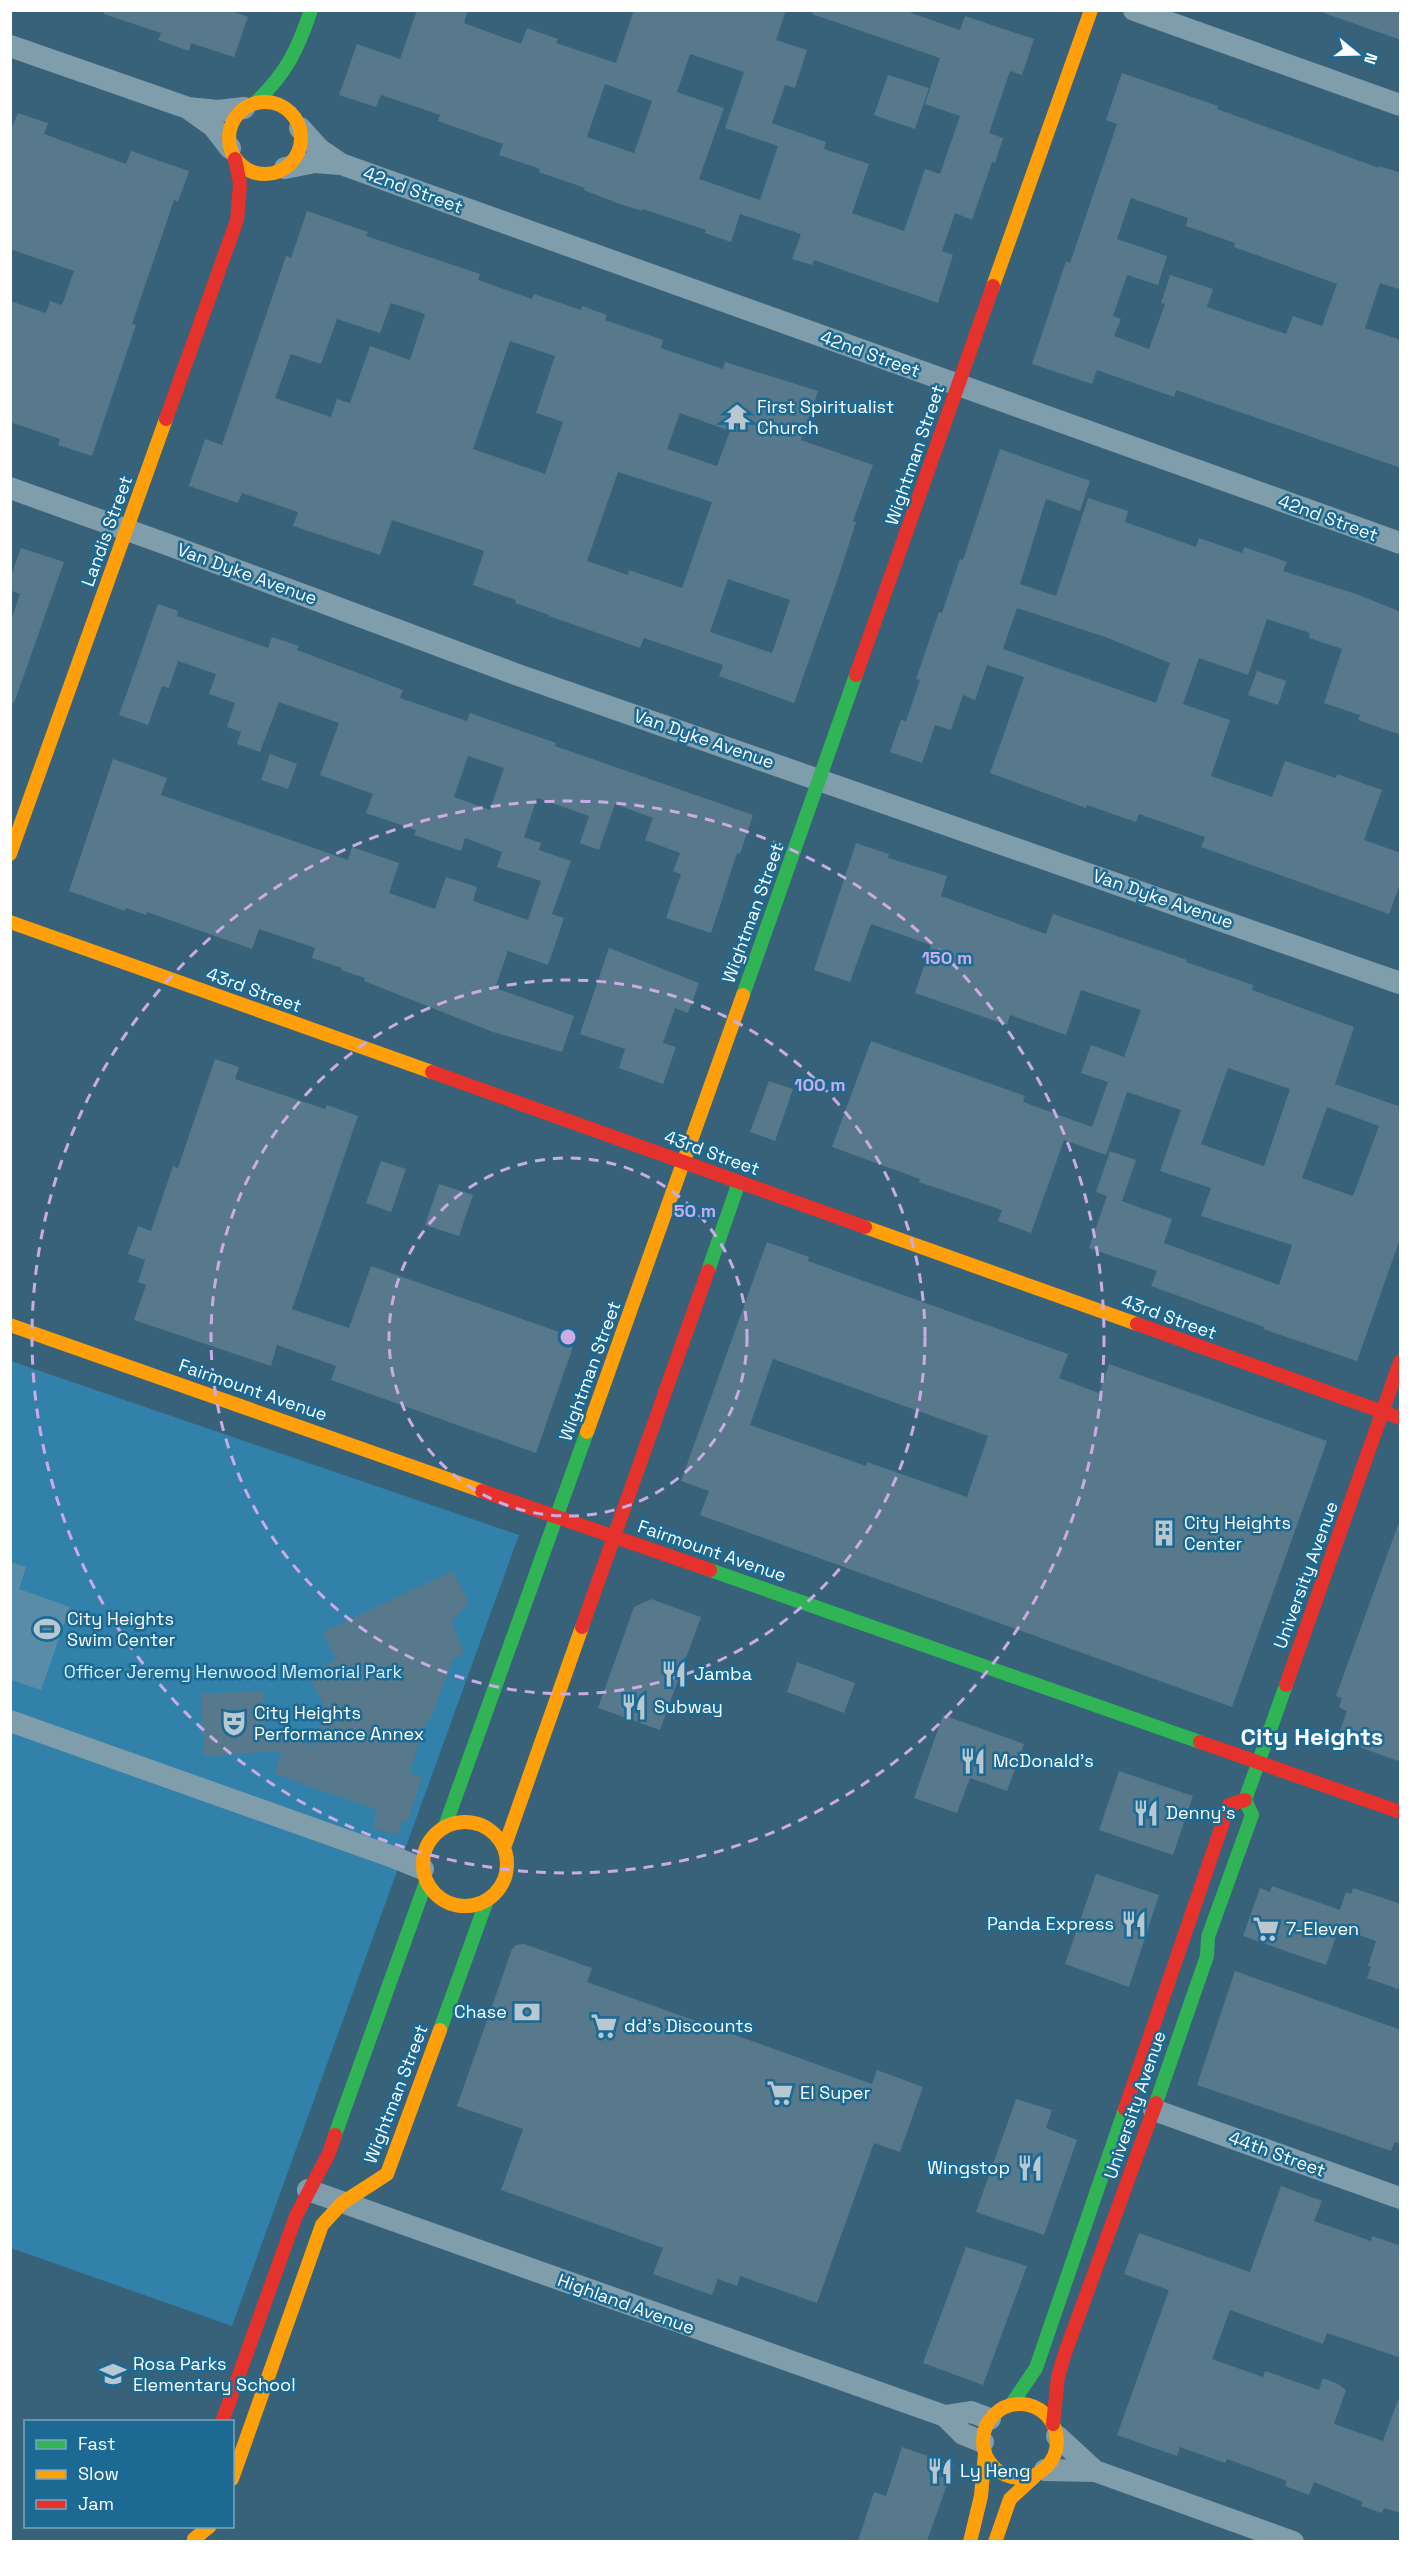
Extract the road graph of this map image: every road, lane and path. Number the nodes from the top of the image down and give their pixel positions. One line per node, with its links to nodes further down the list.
1 (311, 10): 5 (main road)
2 (1091, 10): 16 (main road, Wightman Street)
3 (1134, 10): 8 (street)
4 (10, 46): 10 (street)
5 (295, 56): 6 (main road); 9 (main road)
6 (293, 78)
7 (293, 98): 11 (main road)
8 (1401, 105)
9 (250, 106): 10 (street); 11 (main road); 12 (main road)
10 (188, 108): 12 (street)
11 (297, 123): 13 (street, 42nd Street); 14 (main road)
12 (232, 153): 14 (main road); 15 (main road, Landis Street)
13 (341, 164): 14 (street, 42nd Street); 16 (street, 42nd Street)
14 (280, 171): 15 (main road, Landis Street)
15 (237, 219): 18 (main road, Landis Street)
16 (958, 386): 19 (street, 42nd Street); 20 (main road, Wightman Street)
17 (10, 488): 18 (street, Van Dyke Avenue)
18 (126, 530): 20 (street, Van Dyke Avenue); 21 (main road, Landis Street)
19 (1401, 543)
20 (820, 779): 23 (street, Van Dyke Avenue); 24 (main road, Wightman Street)
21 (10, 854)
22 (10, 922): 24 (main road, 43rd Street)
23 (1401, 983)
24 (684, 1162): 25 (main road, 43rd Street); 30 (main road, Wightman Street)
25 (738, 1182): 28 (main road, 43rd Street); 31 (main road, Wightman Street)
26 (10, 1325): 30 (main road, Fairmount Avenue)
27 (1401, 1362): 28 (main road, University Avenue)
28 (1383, 1412): 29 (main road, 43rd Street); 33 (main road, University Avenue)
29 (1401, 1418)
30 (556, 1516): 31 (main road, Fairmount Avenue); 36 (main road, Wightman Street)
31 (614, 1536): 33 (main road, Fairmount Avenue); 37 (main road, Wightman Street)
32 (10, 1721): 38 (street)
33 (1259, 1760): 34 (main road, University Avenue); 35 (main road, Fairmount Avenue)
34 (1245, 1800): 40 (main road, University Avenue); 41 (main road, University Avenue)
35 (1401, 1812)
36 (445, 1826): 37 (main road); 38 (main road, Wightman Street)
37 (504, 1848): 39 (main road, Wightman Street)
38 (424, 1876): 39 (main road); 43 (main road, Wightman Street)
39 (487, 1900): 45 (main road, Wightman Street)
40 (1127, 2100): 42 (main road); 46 (main road, University Avenue)
41 (1154, 2110): 42 (main road, University Avenue); 44 (street, 44th Street)
42 (1129, 2179): 50 (main road, University Avenue)
43 (308, 2190): 45 (street, Highland Avenue); 49 (main road, Wightman Street)
44 (1401, 2198)
45 (342, 2203): 47 (street, Highland Avenue); 53 (main road, Wightman Street)
46 (1011, 2405): 48 (main road); 50 (main road)
47 (945, 2416): 48 (street, Highland Avenue); 51 (street, Highland Avenue)
48 (990, 2419): 51 (main road)
49 (222, 2420)
50 (1055, 2430): 52 (street); 54 (main road)
51 (984, 2448): 54 (main road); 55 (main road)
52 (1095, 2471): 54 (street); 57 (street)
53 (234, 2473)
54 (1040, 2473): 56 (main road)
55 (970, 2541)
56 (995, 2541)
57 (1293, 2541)

